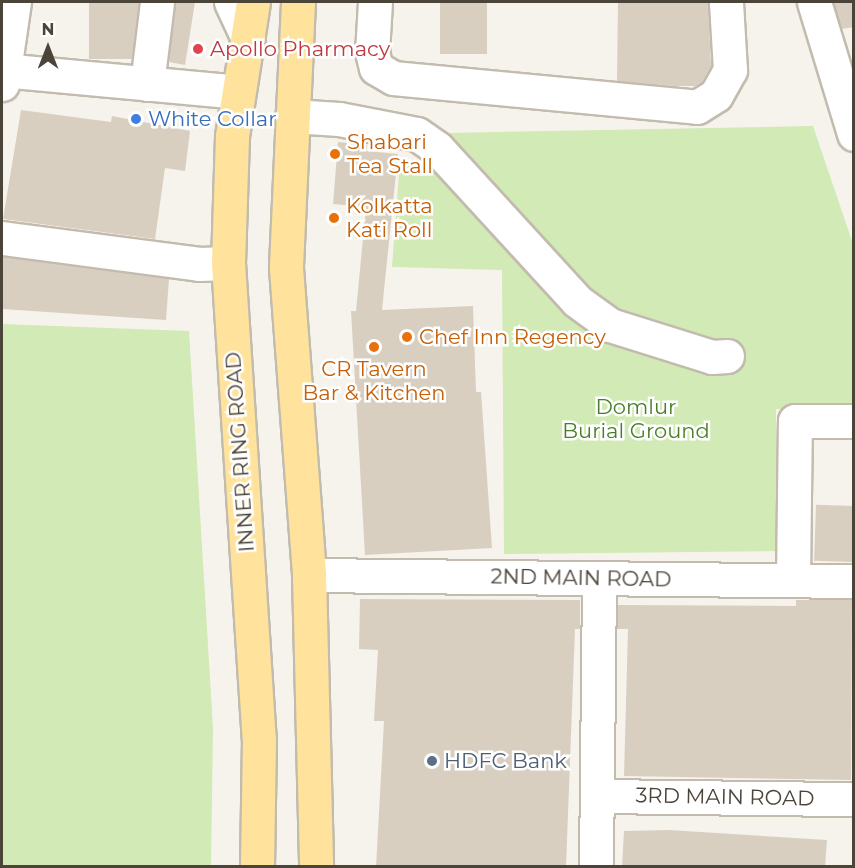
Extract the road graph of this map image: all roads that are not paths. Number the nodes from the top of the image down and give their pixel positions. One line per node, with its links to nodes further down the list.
1 (14, 2): 12 (street)
2 (157, 2): 13 (street)
3 (231, 2): 10 (street)
4 (253, 2): 10 (main road, INNER RING ROAD)
5 (298, 2): 11 (main road)
6 (320, 2): 11 (main road)
7 (375, 2): 8 (street)
8 (726, 2)
9 (814, 2): 16 (street)
10 (248, 38): 14 (main road, INNER RING ROAD)
11 (294, 47): 15 (main road)
12 (2, 74): 13 (street)
13 (147, 84): 14 (street)
14 (237, 92): 18 (main road, INNER RING ROAD)
15 (292, 116): 19 (street); 21 (main road)
16 (854, 134)
17 (2, 238): 18 (street)
18 (228, 263): 27 (main road, INNER RING ROAD)
19 (727, 356)
20 (854, 421): 23 (street)
21 (309, 575): 22 (street, 2ND MAIN ROAD); 28 (main road)
22 (599, 578): 23 (street, 2ND MAIN ROAD); 25 (street)
23 (793, 580): 24 (street, 2ND MAIN ROAD)
24 (854, 580)
25 (597, 796): 26 (street, 3RD MAIN ROAD); 29 (street)
26 (854, 799)
27 (257, 867)
28 (316, 867)
29 (596, 867)

